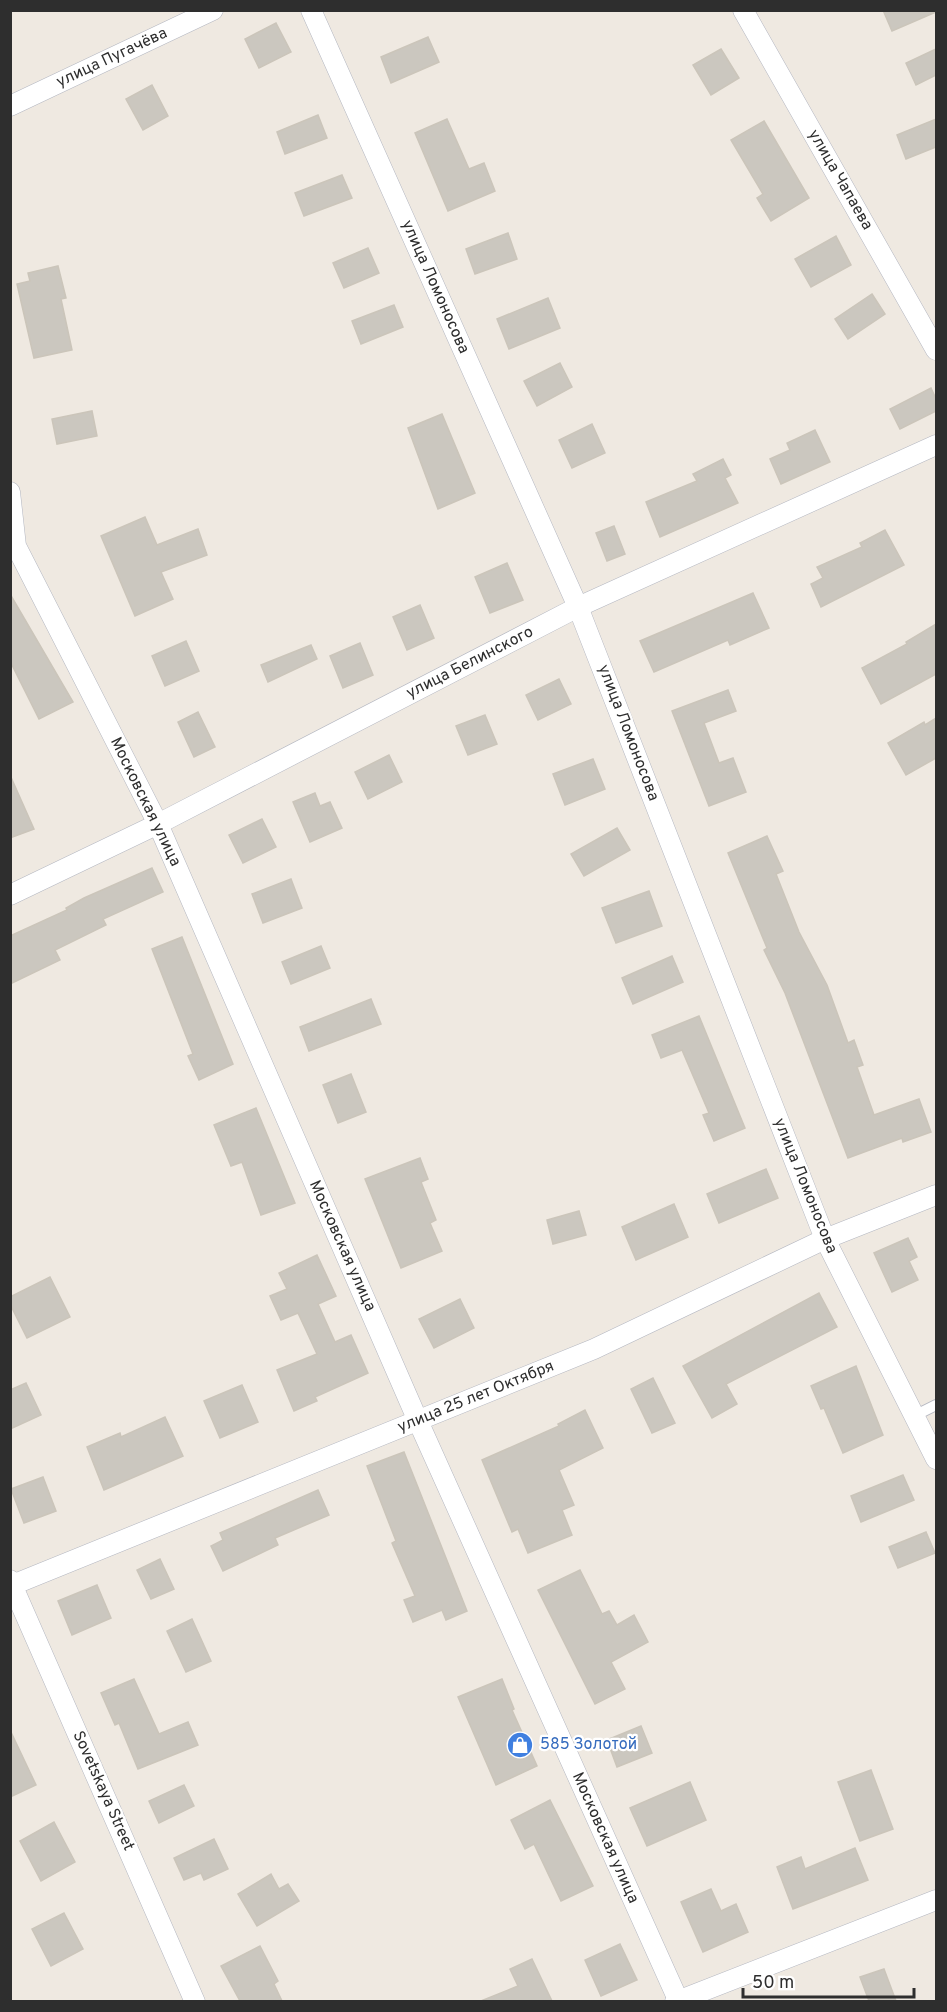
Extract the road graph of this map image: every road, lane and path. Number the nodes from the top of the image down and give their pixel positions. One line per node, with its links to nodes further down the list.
1 (213, 10): 4 (street, улица Пугачёва)
2 (311, 10): 9 (street, улица Ломоносова)
3 (743, 10): 5 (street, улица Чапаева)
4 (10, 106)
5 (936, 350)
6 (936, 445): 9 (street, улица Белинского)
7 (10, 492): 8 (street, Московская улица)
8 (13, 543): 10 (street, Московская улица)
9 (579, 607): 10 (street, улица Белинского); 13 (street, улица Ломоносова)
10 (158, 824): 11 (street, улица Белинского); 16 (street, Московская улица)
11 (10, 895)
12 (936, 1195): 13 (street, улица 25 лет Октября)
13 (825, 1239): 15 (street, улица Ломоносова); 16 (street, улица 25 лет Октября)
14 (936, 1405): 15 (lane)
15 (916, 1415): 17 (street, улица Ломоносова)
16 (418, 1421): 18 (street, улица 25 лет Октября); 21 (street, Московская улица)
17 (936, 1459)
18 (11, 1584): 20 (street, Sovetskaya Street)
19 (936, 1900): 21 (street)
20 (195, 2001)
21 (678, 2001)

